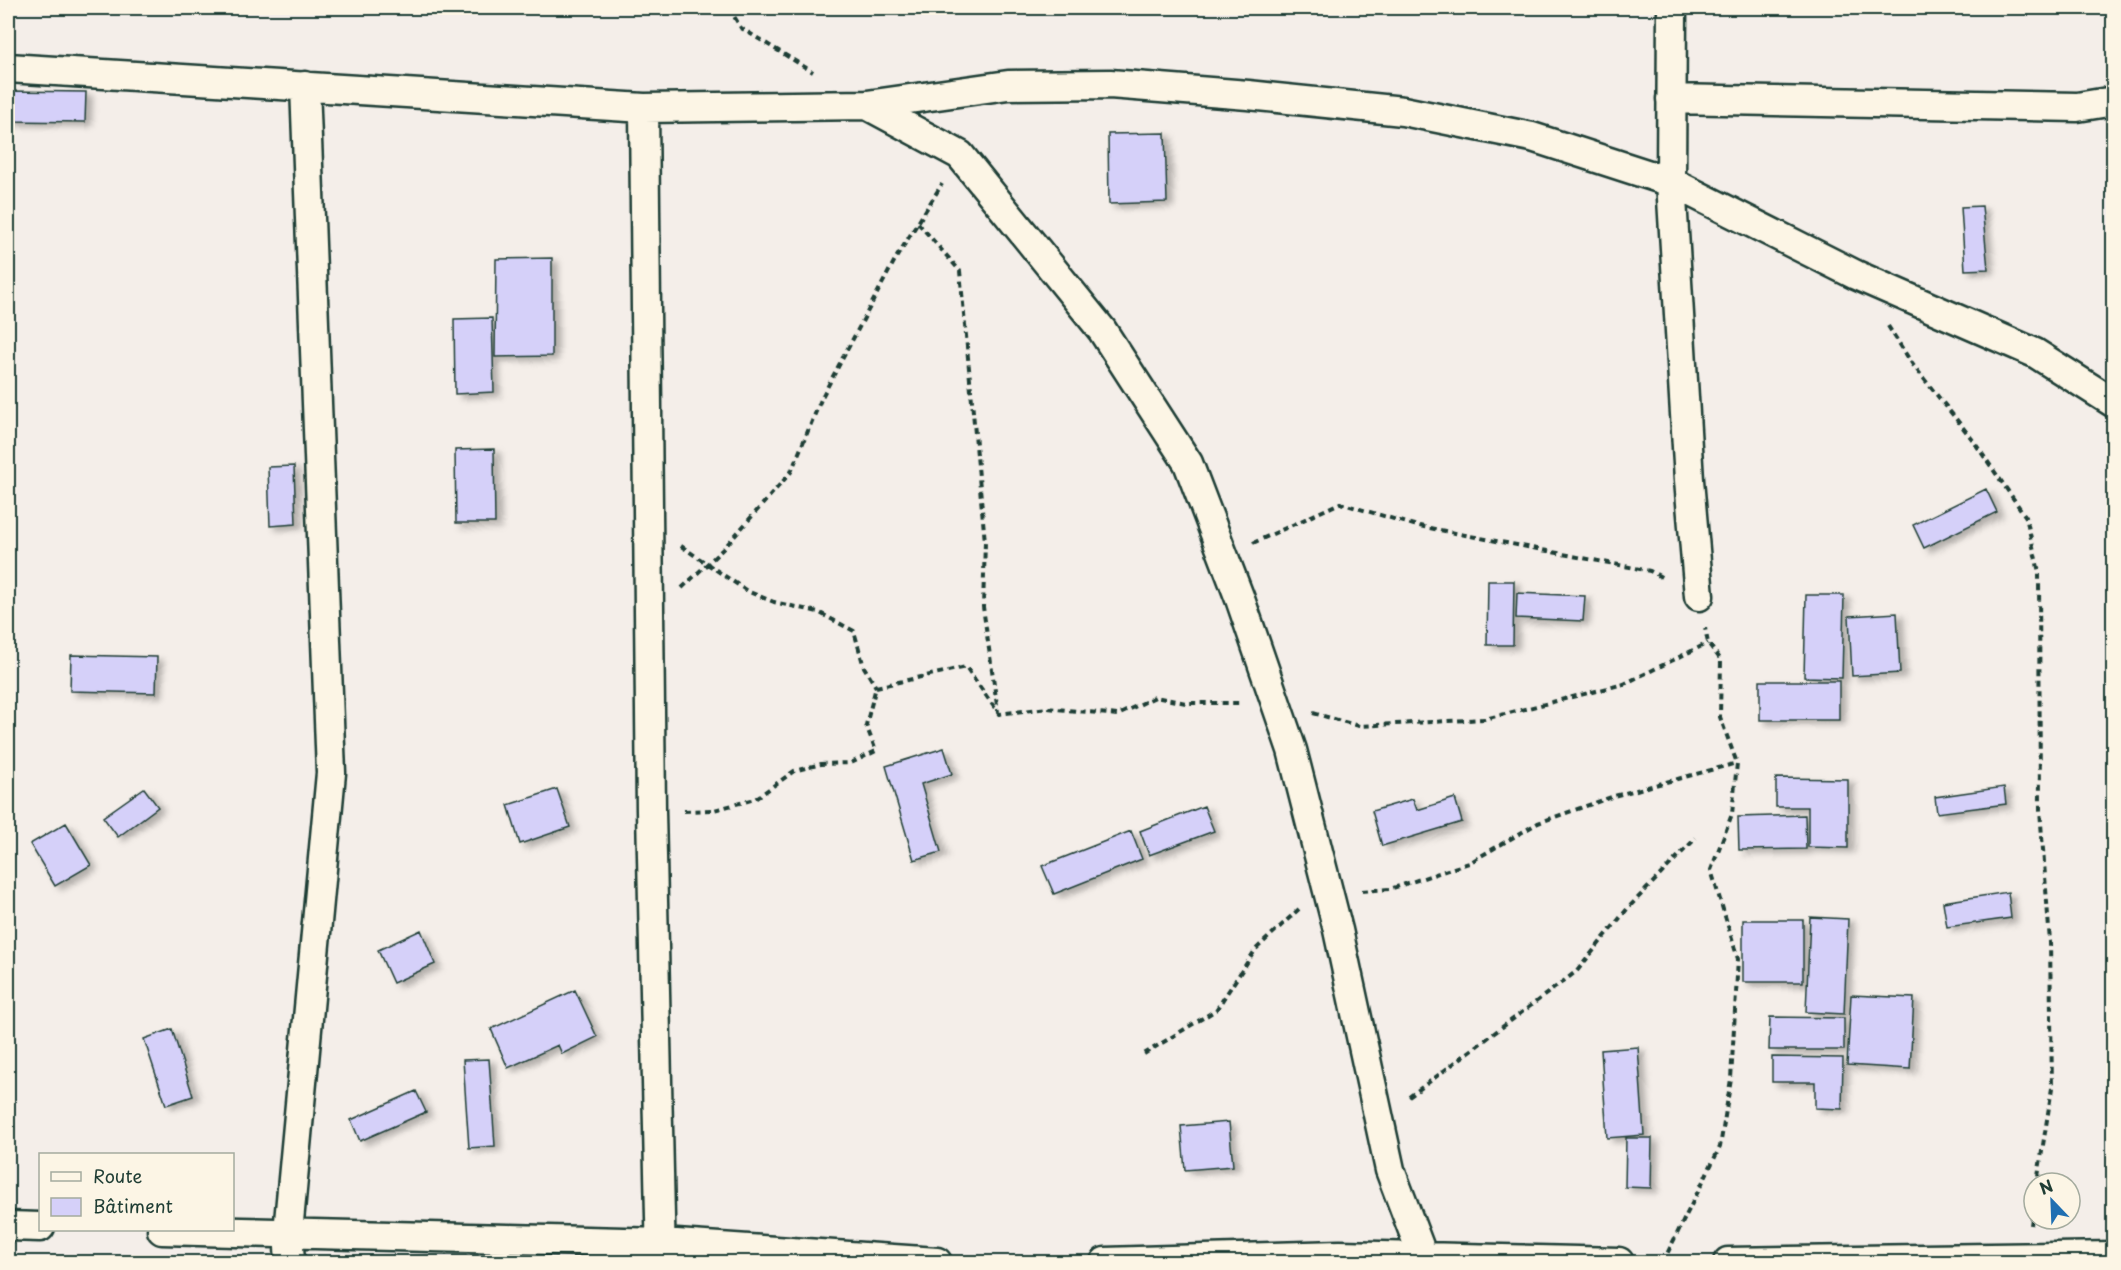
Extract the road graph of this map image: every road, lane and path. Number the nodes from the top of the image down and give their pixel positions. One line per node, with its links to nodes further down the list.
1 (729, 8): 4 (path)
2 (1672, 8): 6 (street)
3 (8, 68): 5 (street)
4 (818, 75)
5 (305, 86): 9 (street); 34 (street)
6 (1671, 99): 7 (street); 11 (street)
7 (2114, 101)
8 (867, 105): 9 (street); 10 (street); 11 (street)
9 (644, 108): 15 (street)
10 (960, 155): 12 (path); 16 (street)
11 (1671, 182): 14 (street); 19 (street)
12 (918, 223): 17 (path); 23 (path)
13 (1887, 325): 30 (path)
14 (2114, 403)
15 (648, 536): 17 (path); 25 (street)
16 (1225, 560): 19 (path); 22 (street)
17 (707, 564): 18 (path); 21 (path)
18 (681, 588)
19 (1699, 596): 20 (path)
20 (1708, 643): 22 (path); 24 (path)
21 (876, 687): 23 (path); 25 (path)
22 (1275, 702): 23 (path); 27 (street)
23 (999, 714)
24 (1737, 763): 27 (path); 42 (path)
25 (651, 811): 35 (street)
26 (1696, 838): 29 (path)
27 (1326, 881): 28 (path); 29 (street)
28 (1144, 1054)
29 (1378, 1120): 37 (street)
30 (2039, 1171)
31 (8, 1226): 32 (street)
32 (39, 1227)
33 (225, 1231): 34 (street)
34 (288, 1232): 35 (street); 38 (street)
35 (661, 1253): 39 (street)
36 (2114, 1256): 43 (street)
37 (1424, 1260): 40 (street); 41 (street)
38 (290, 1263)
39 (937, 1263)
40 (1105, 1263)
41 (1619, 1263)
42 (1663, 1263)
43 (1728, 1263)

